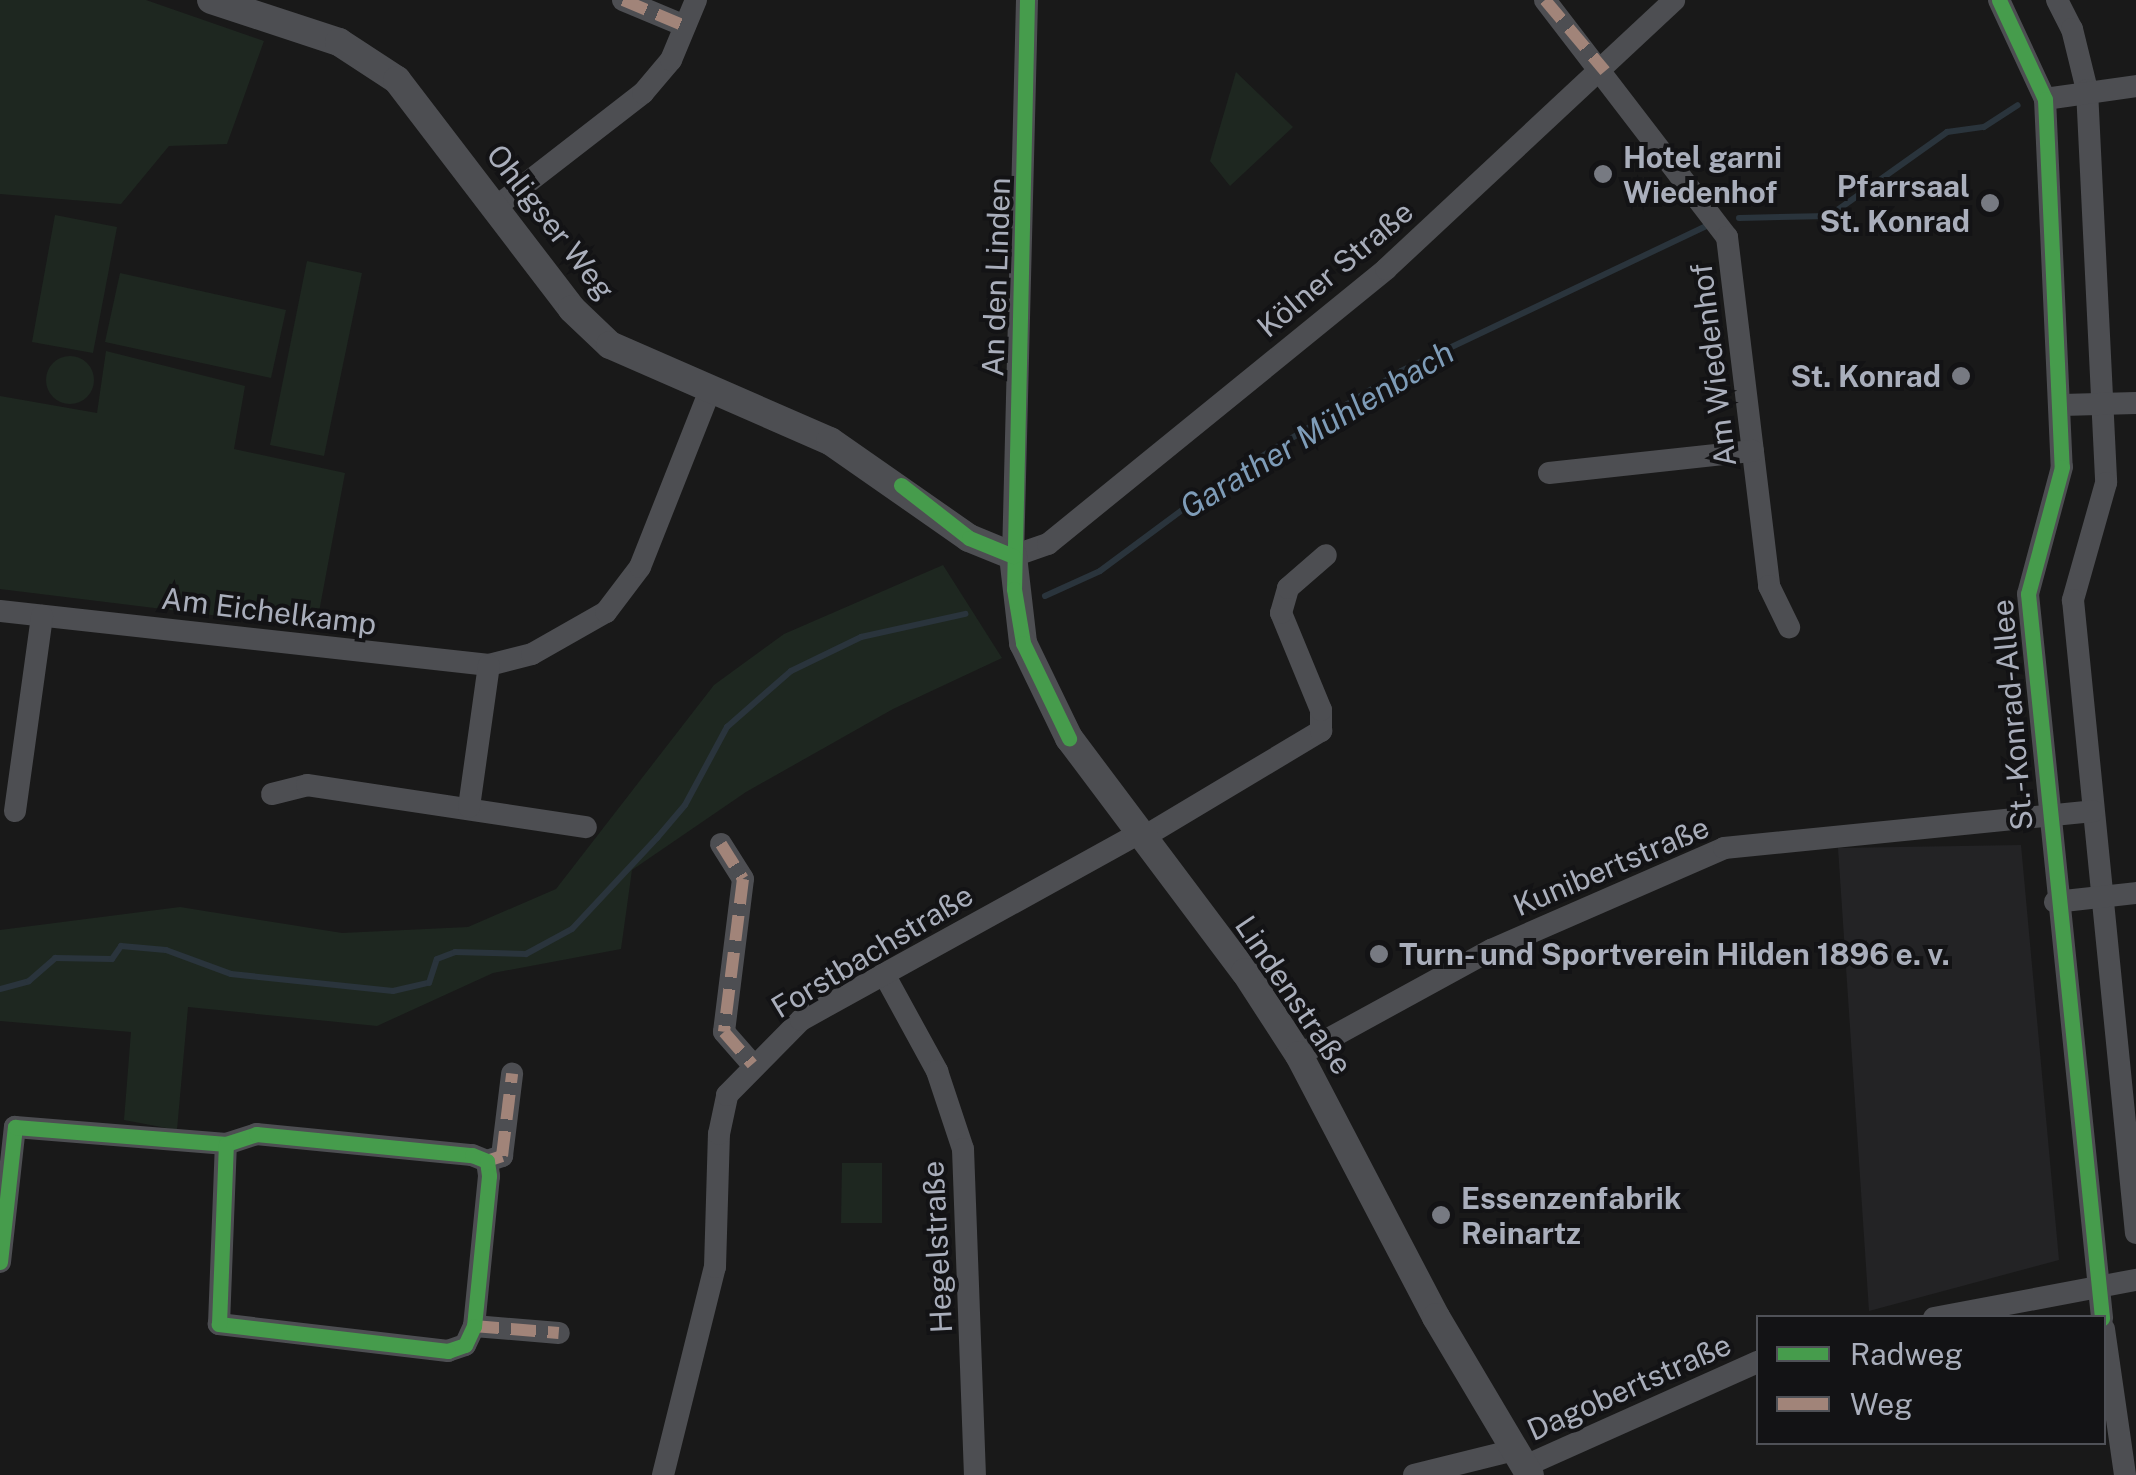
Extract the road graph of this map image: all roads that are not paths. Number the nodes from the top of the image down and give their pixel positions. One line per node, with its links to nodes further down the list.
1 (212, 0): 14 (street, Ohligser Weg)
2 (623, 0): 9 (street)
3 (696, 0): 9 (street)
4 (1027, 0): 21 (street, An den Linden)
5 (1545, 0): 10 (street, Am Wiedenhof)
6 (1674, 0): 10 (street, Kölner Straße)
7 (1999, 0): 13 (street, St.-Konrad-Allee)
8 (2057, 0): 12 (street)
9 (686, 26): 14 (street)
10 (1605, 71): 19 (street, Am Wiedenhof); 21 (street, Kölner Straße)
11 (2136, 86): 12 (street)
12 (2088, 90): 13 (street); 18 (street)
13 (2045, 99): 17 (street, St.-Konrad-Allee)
14 (496, 208): 15 (street, Ohligser Weg)
15 (710, 393): 21 (street, Ohligser Weg); 26 (street, Am Eichelkamp)
16 (2136, 403): 18 (street)
17 (2062, 405): 18 (street); 30 (street, St.-Konrad-Allee)
18 (2106, 405): 31 (street)
19 (1753, 451): 20 (street); 25 (street, Am Wiedenhof)
20 (1549, 472)
21 (1013, 556): 33 (street, Lindenstraße)
22 (1326, 556): 33 (street, Forstbachstraße)
23 (0, 611): 24 (street, Am Eichelkamp)
24 (42, 616): 26 (street, Am Eichelkamp); 29 (street)
25 (1788, 627)
26 (489, 665): 28 (street)
27 (272, 794): 28 (street)
28 (468, 807): 32 (street)
29 (15, 811)
30 (2047, 812): 31 (street, Kunibertstraße); 37 (street, St.-Konrad-Allee); 39 (street, Kunibertstraße)
31 (2093, 812): 36 (street)
32 (586, 827)
33 (1140, 836): 38 (street, Forstbachstraße); 39 (street, Lindenstraße)
34 (720, 844): 40 (street)
35 (2136, 894): 36 (street)
36 (2103, 896): 37 (street); 45 (street)
37 (2055, 902): 48 (street, St.-Konrad-Allee)
38 (884, 974): 40 (street, Forstbachstraße); 57 (street, Hegelstraße)
39 (1299, 1055): 55 (street, Lindenstraße)
40 (752, 1064): 56 (street, Forstbachstraße)
41 (512, 1074): 44 (street)
42 (8, 1123): 43 (street); 46 (street)
43 (226, 1144): 44 (street); 51 (street)
44 (487, 1161): 51 (street)
45 (2136, 1233)
46 (0, 1262)
47 (2136, 1280): 48 (street)
48 (2097, 1285): 49 (street); 50 (street, St.-Konrad-Allee)
49 (1949, 1315)
50 (2102, 1315)
51 (474, 1326): 52 (street)
52 (559, 1333)
53 (2106, 1343): 59 (street)
54 (1756, 1363): 55 (street, Dagobertstraße)
55 (1523, 1464): 58 (street, Dagobertstraße)
56 (663, 1475)
57 (975, 1475)
58 (1414, 1475)
59 (2125, 1475)

